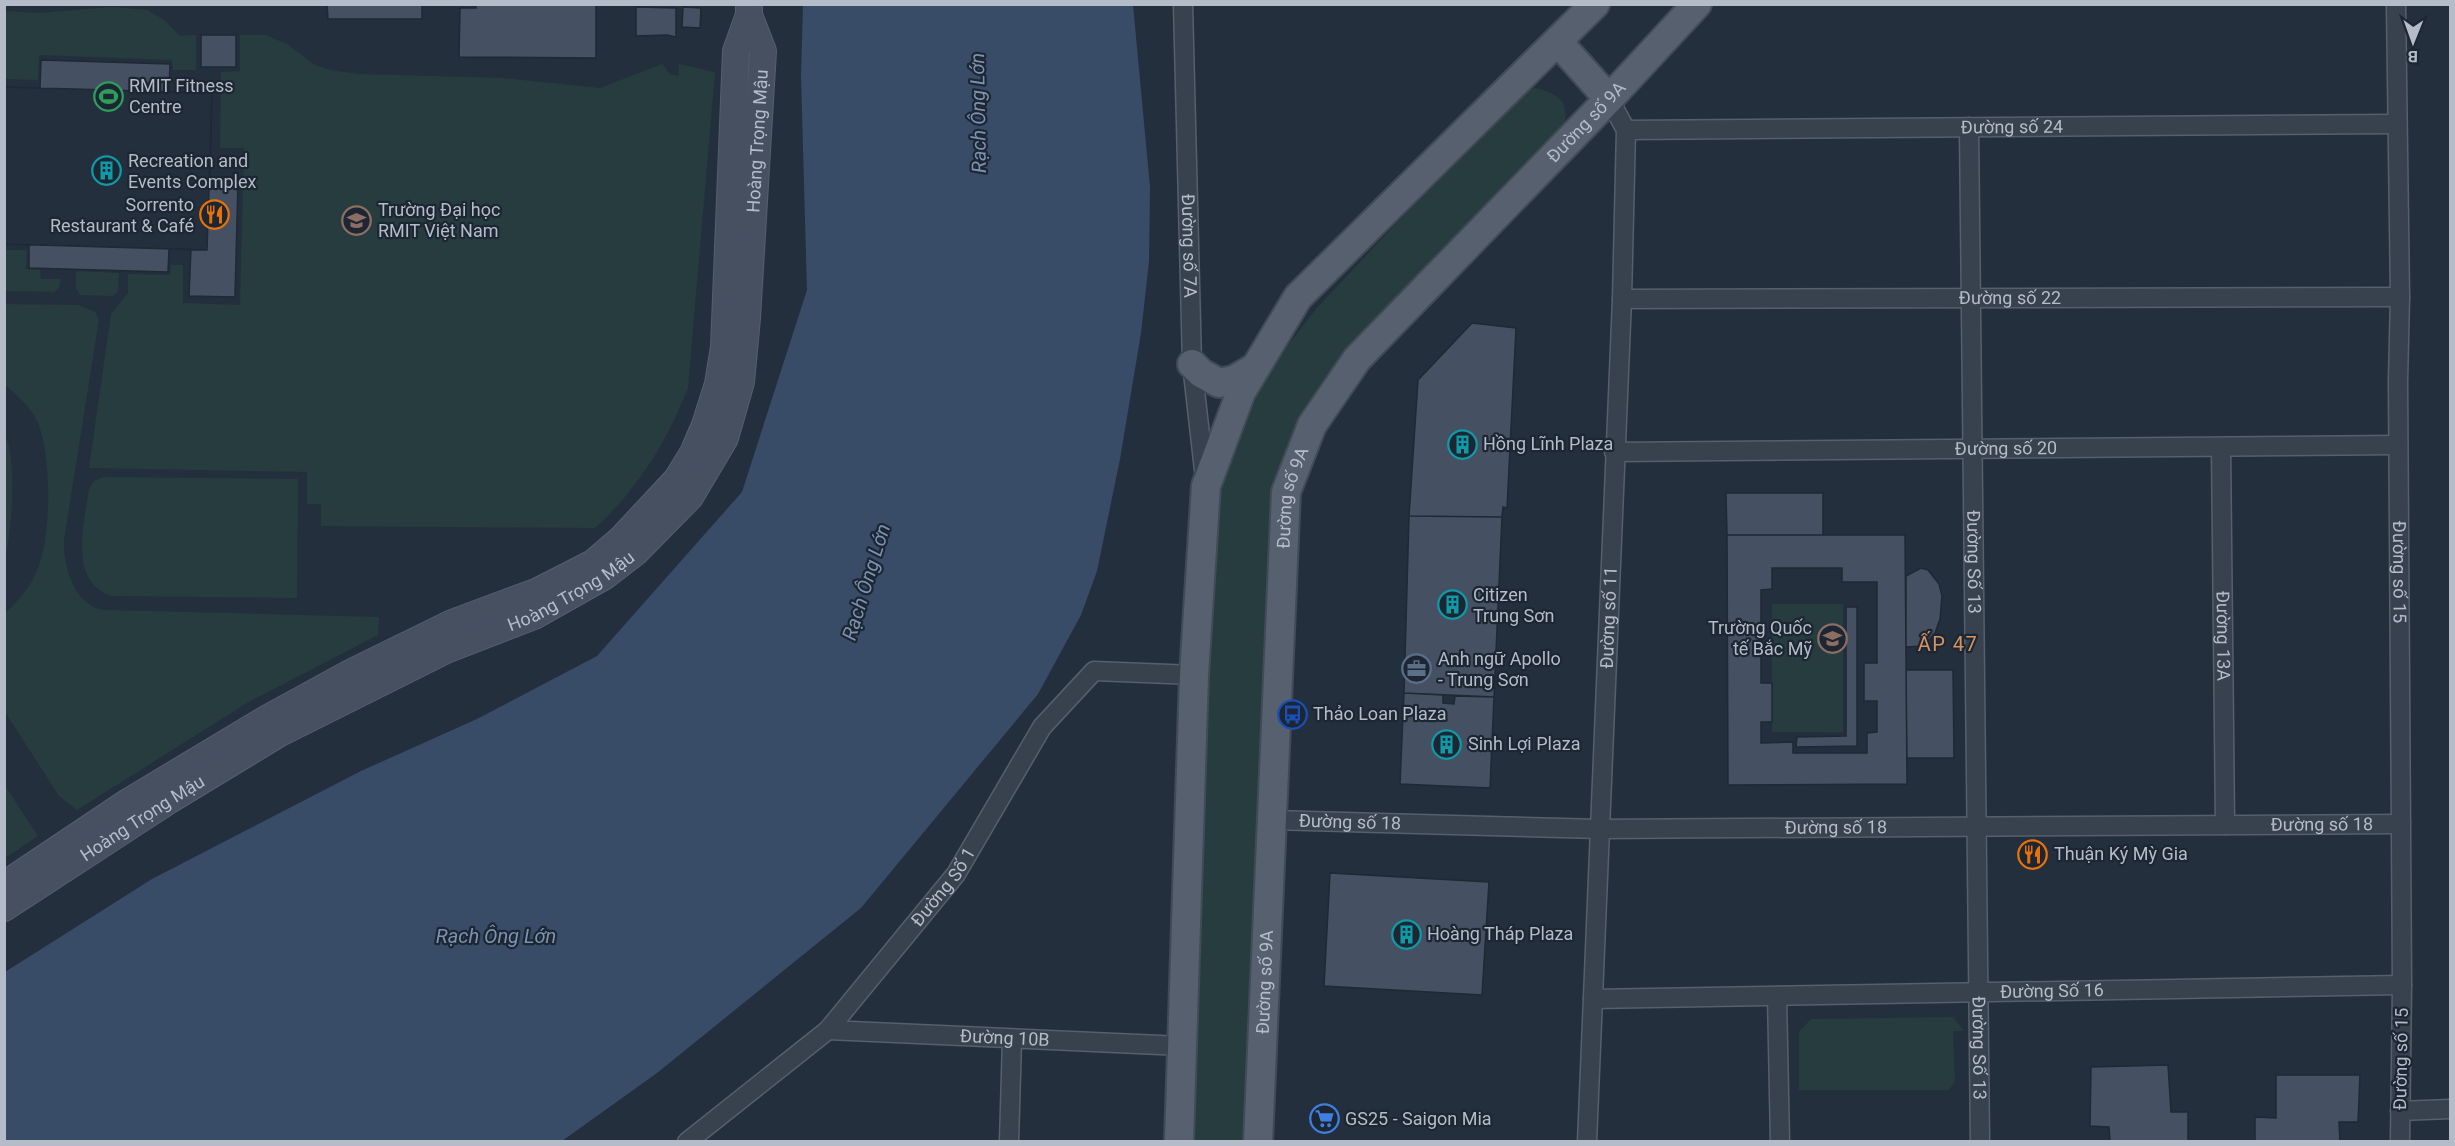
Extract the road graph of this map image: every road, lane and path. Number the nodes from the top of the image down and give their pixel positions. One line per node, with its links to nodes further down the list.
1 (1183, 4): 14 (street, Đường số 7A)
2 (1595, 4): 6 (main road)
3 (1697, 4): 7 (main road, Đường số 9A)
4 (2396, 4): 8 (street, Đường số 15)
5 (749, 10): 27 (main road, Hoàng Trọng Mậu); 28 (main road, Hoàng Trọng Mậu)
6 (1558, 42): 7 (main road); 15 (main road)
7 (1609, 99): 10 (street); 22 (main road, Đường số 9A)
8 (2397, 124): 9 (street, Đường số 24); 11 (street, Đường số 15)
9 (1969, 127): 10 (street, Đường số 24); 13 (street, Đường Số 13)
10 (1626, 130): 12 (street, Đường số 11)
11 (2400, 297): 13 (street, Đường số 22); 16 (street, Đường số 15)
12 (1622, 298): 13 (street, Đường số 22); 19 (street, Đường số 11)
13 (1972, 298): 18 (street, Đường Số 13)
14 (1192, 364): 15 (main road); 20 (street, Đường số 7A)
15 (1256, 367): 20 (main road)
16 (2398, 445): 17 (street, Đường số 20); 23 (street, Đường số 15)
17 (2221, 447): 18 (street, Đường số 20); 24 (street, Đường 13A)
18 (1972, 449): 19 (street, Đường số 20); 25 (street, Đường Số 13)
19 (1614, 452): 26 (street, Đường số 11)
20 (1206, 486): 21 (main road)
21 (1194, 675): 33 (street, Đường Số 1); 35 (main road)
22 (1272, 820): 26 (street, Đường số 18); 41 (main road, Đường số 9A)
23 (2401, 824): 24 (street, Đường số 18); 29 (street, Đường số 15)
24 (2225, 825): 25 (street, Đường số 18)
25 (1977, 827): 26 (street, Đường số 18); 30 (street, Đường Số 13)
26 (1599, 829): 32 (street, Đường số 11)
27 (4, 885)
28 (4, 908)
29 (2402, 985): 30 (street, Đường Số 16); 37 (street, Đường số 15)
30 (1978, 993): 31 (street, Đường Số 16); 44 (street, Đường Số 13)
31 (1777, 996): 32 (street, Đường Số 16); 43 (street)
32 (1593, 999): 42 (street, Đường số 11)
33 (828, 1030): 34 (street, Đường 10B); 38 (street, Đường Số 1)
34 (1012, 1039): 35 (street, Đường 10B); 39 (street)
35 (1182, 1046): 40 (main road)
36 (2451, 1109): 37 (street)
37 (2400, 1111): 45 (street, Đường số 15)
38 (687, 1142)
39 (1009, 1142)
40 (1179, 1142)
41 (1258, 1142)
42 (1587, 1142)
43 (1780, 1142)
44 (1980, 1142)
45 (2400, 1142)

